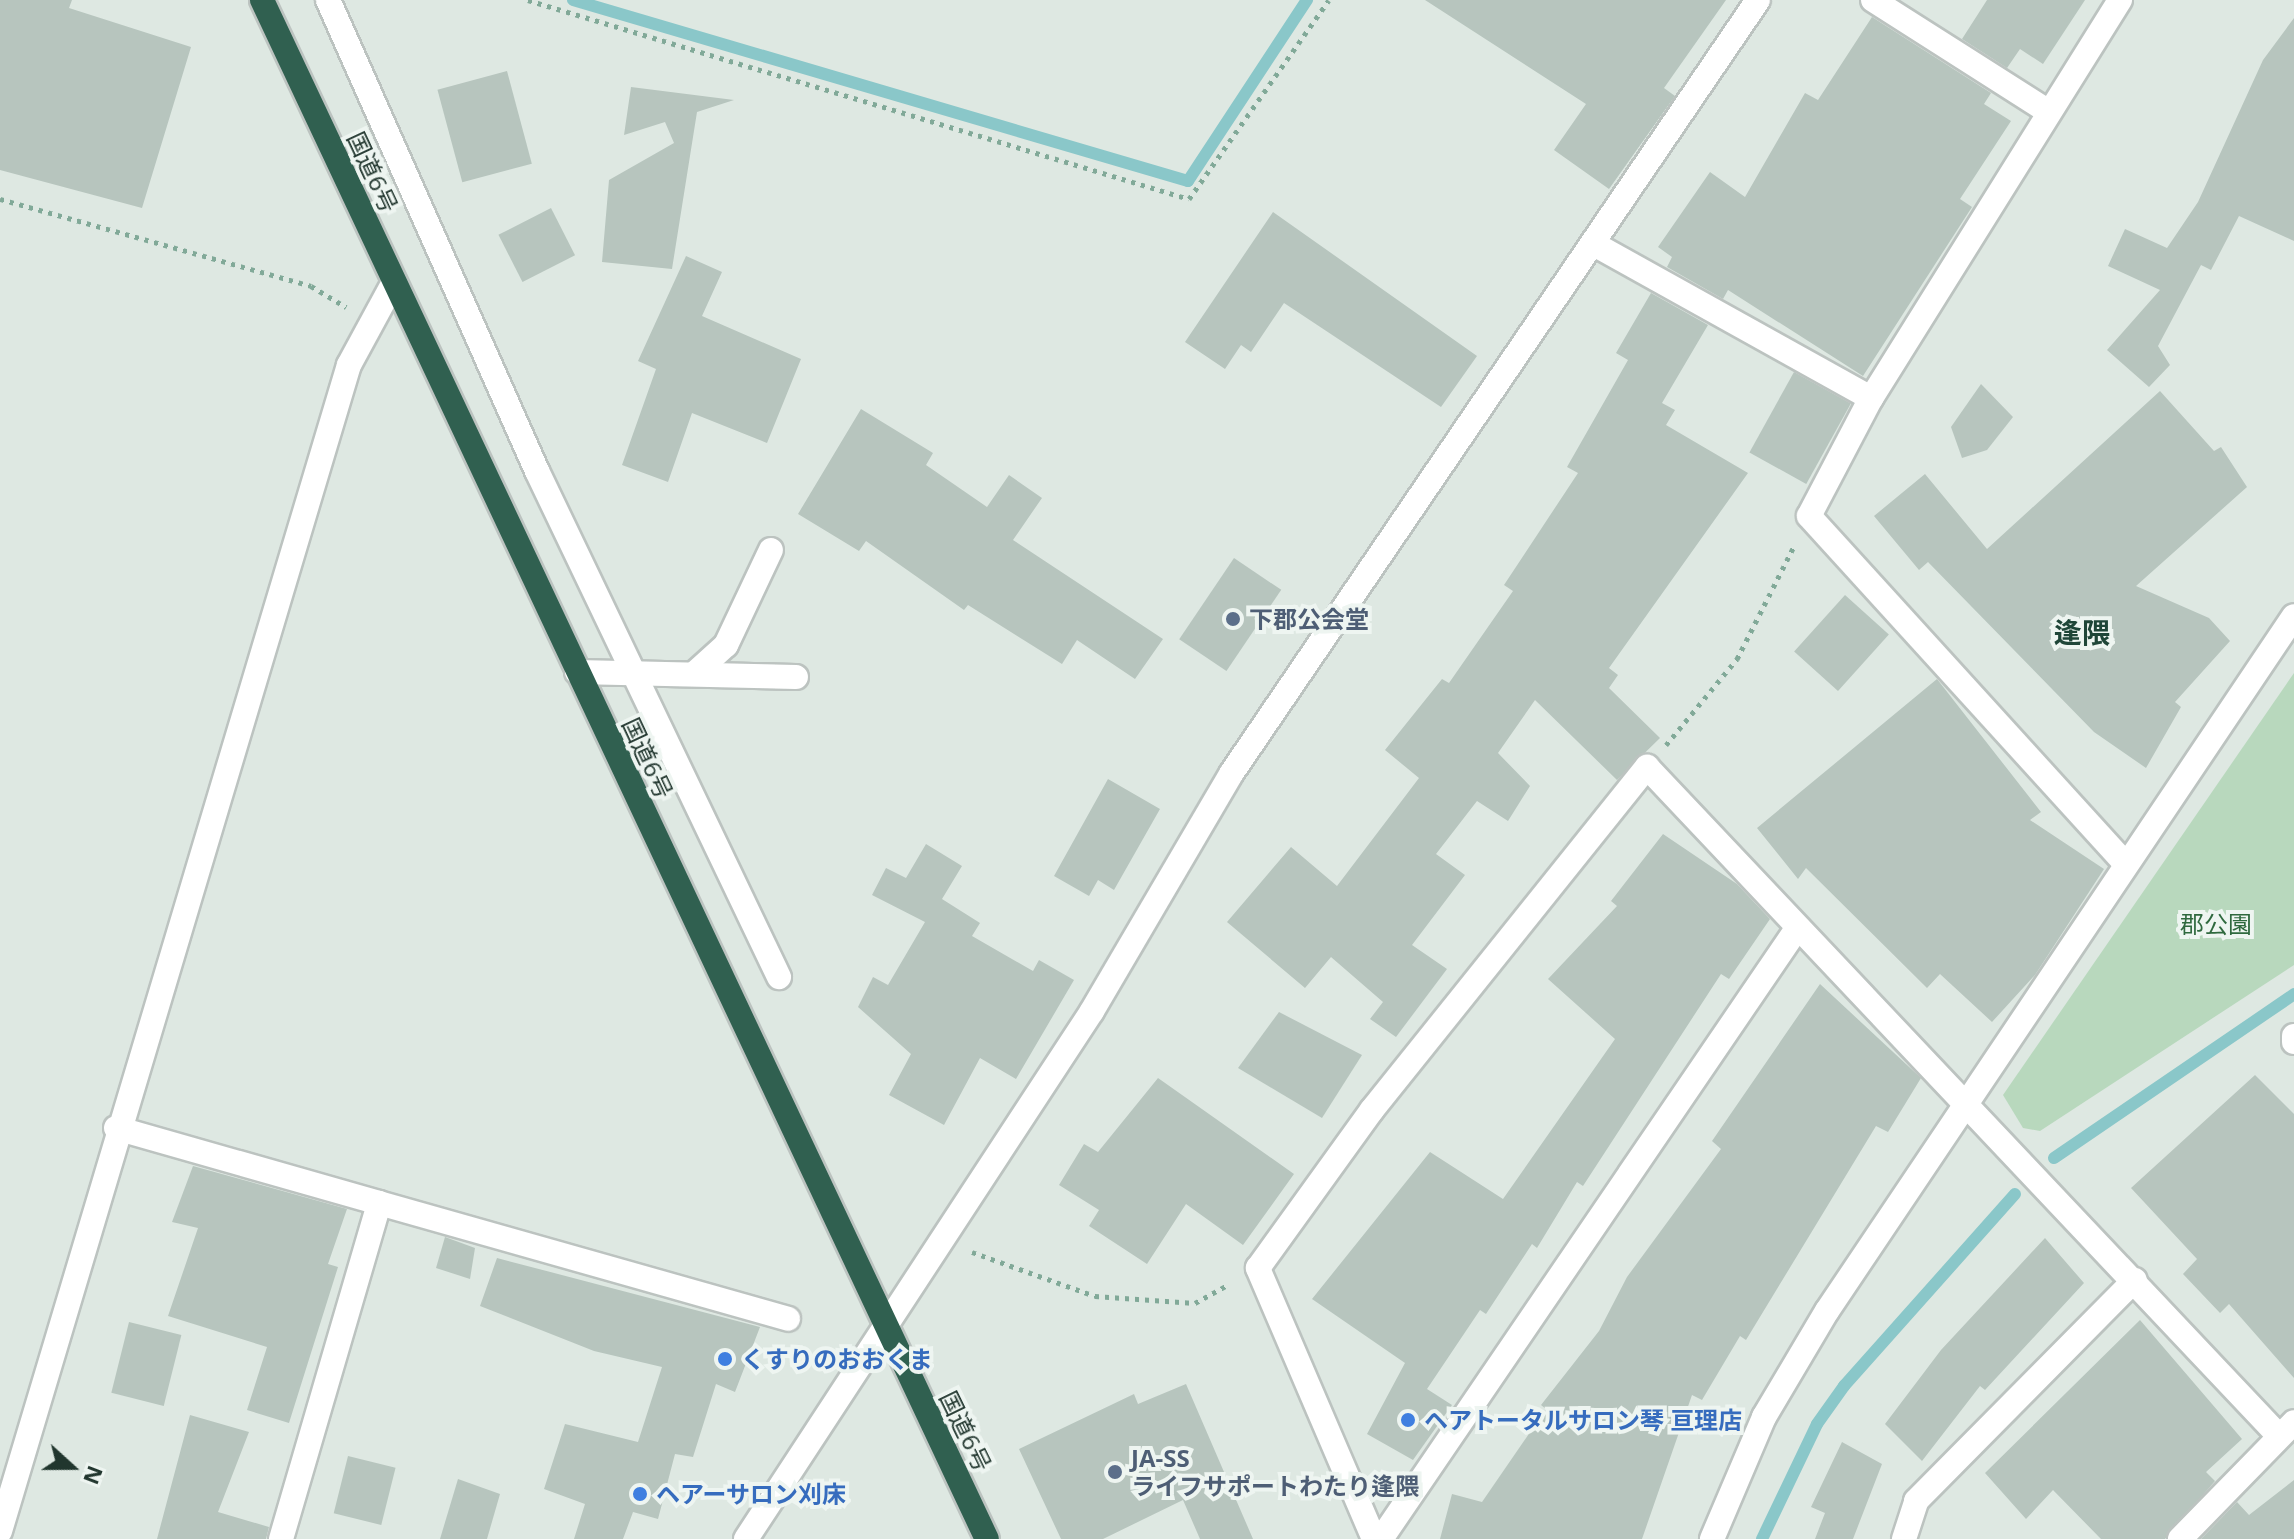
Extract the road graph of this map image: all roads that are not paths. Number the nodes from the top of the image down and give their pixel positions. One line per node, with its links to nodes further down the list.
1 (262, 0): 8 (highway, 国道6号)
2 (328, 0): 13 (street)
3 (1758, 0): 7 (street)
4 (1873, 0): 6 (street)
5 (2120, 0): 6 (street)
6 (2047, 111): 9 (street)
7 (1594, 244): 9 (street); 24 (street)
8 (394, 282): 12 (highway, 国道6号); 20 (street)
9 (1871, 398): 16 (street)
10 (771, 550): 14 (street)
11 (2294, 616): 16 (street)
12 (577, 672): 13 (street); 24 (highway, 国道6号)
13 (639, 674): 14 (street); 18 (street)
14 (694, 674): 15 (street)
15 (796, 677)
16 (2124, 862): 19 (street)
17 (1796, 930): 19 (street); 30 (street); 31 (street)
18 (779, 977)
19 (1967, 1101): 22 (street); 32 (street)
20 (116, 1128): 21 (street); 26 (street)
21 (379, 1203): 23 (street); 27 (street)
22 (2135, 1280): 25 (street); 33 (street)
23 (788, 1319)
24 (888, 1333): 28 (street); 29 (highway, 国道6号)
25 (2287, 1429): 34 (street)
26 (0, 1531)
27 (281, 1539)
28 (746, 1539)
29 (987, 1539)
30 (1374, 1539)
31 (1381, 1539)
32 (1712, 1539)
33 (1904, 1539)
34 (2180, 1539)

